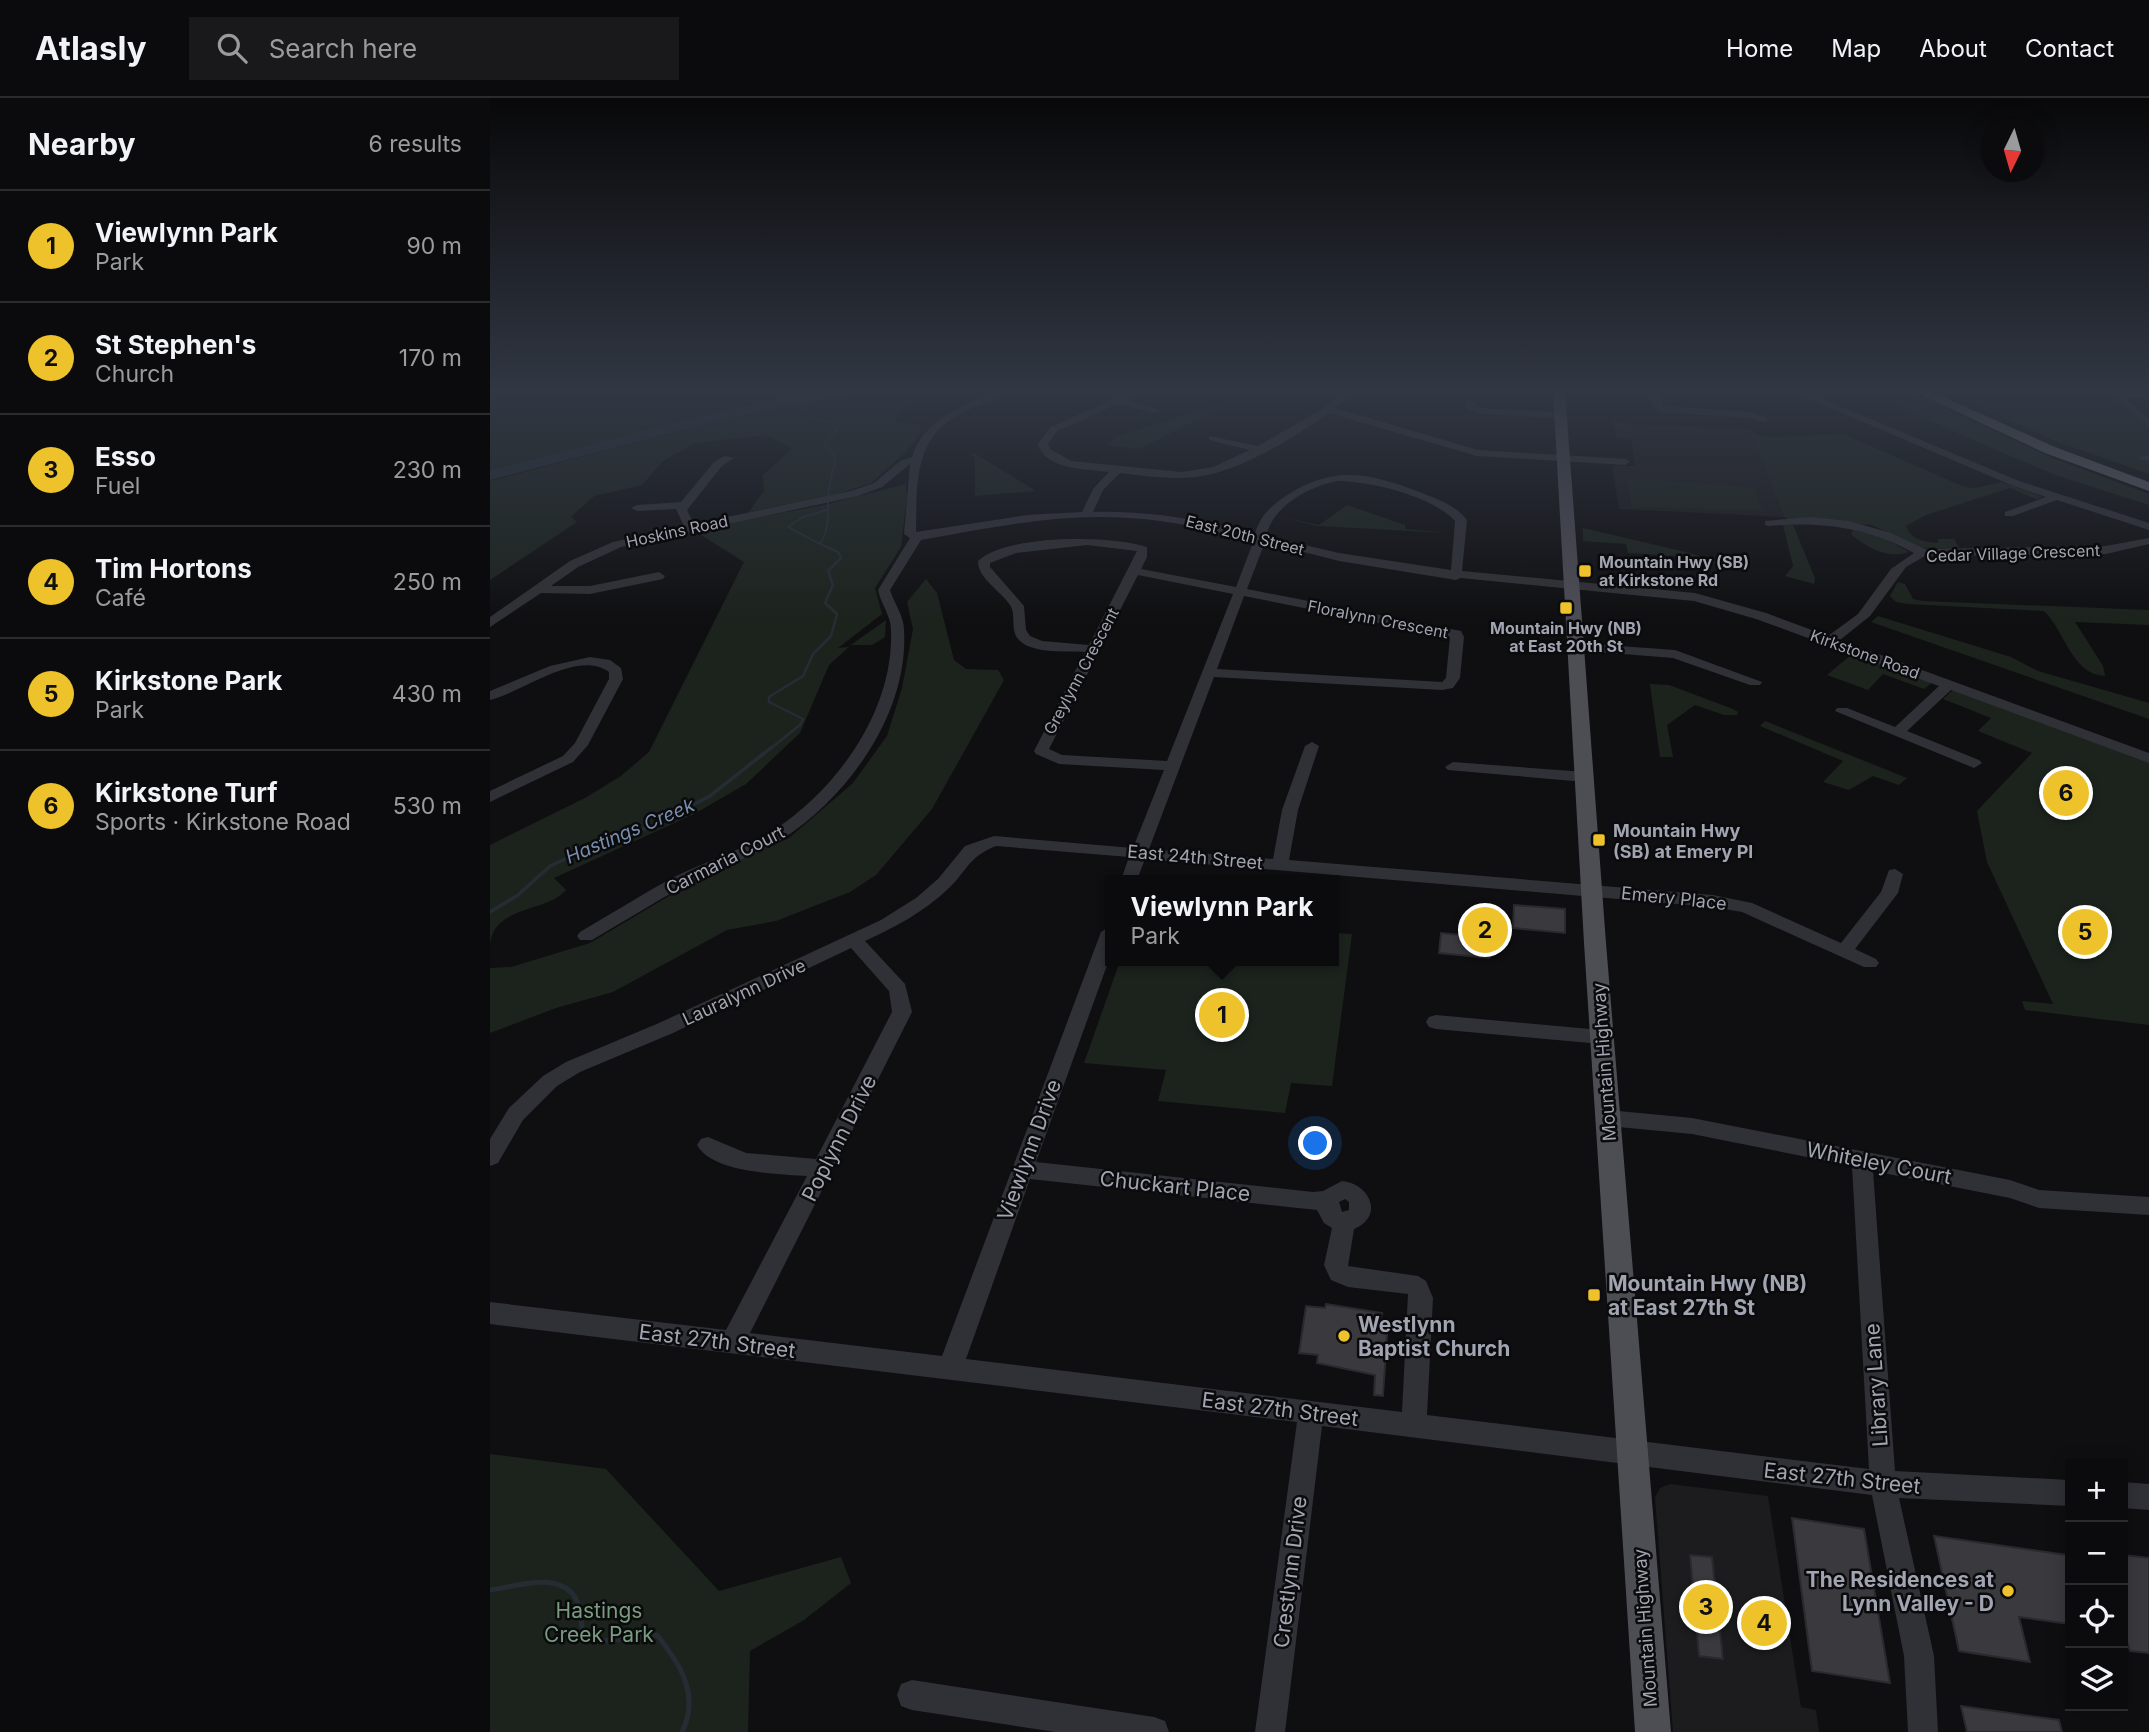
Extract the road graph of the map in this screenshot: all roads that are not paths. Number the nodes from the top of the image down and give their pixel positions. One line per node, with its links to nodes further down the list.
1 (714, 468): 13 (street)
2 (898, 468): 18 (street, Hoskins Road)
3 (915, 468): 20 (street)
4 (1094, 468): 10 (street)
5 (1220, 468): 10 (street)
6 (1565, 468): 27 (main road, Mountain Highway)
7 (1977, 468): 12 (street)
8 (2103, 468): 11 (highway)
9 (2108, 468): 11 (highway)
10 (1117, 470): 15 (street)
11 (2149, 484)
12 (2053, 498): 16 (street); 19 (street)
13 (684, 505): 14 (street); 18 (street)
14 (637, 508)
15 (1087, 513): 20 (street, East 20th Street); 21 (street, East 20th Street)
16 (2009, 514)
17 (1769, 523): 23 (street)
18 (690, 527): 28 (street, Hoskins Road)
19 (2149, 527)
20 (917, 537): 53 (street, Carmaria Court)
21 (1259, 539): 26 (street, East 20th Street); 26 (street); 29 (street)
22 (2149, 541): 23 (street, Cedar Village Crescent)
23 (1923, 553): 31 (street, Cedar Village Crescent)
24 (1133, 571): 29 (street, Floralynn Crescent); 33 (street, Greylynn Crescent); 33 (street, Greylynn Crescent)
25 (659, 576): 28 (street)
26 (1456, 576): 27 (street, East 20th Street)
27 (1573, 587): 31 (street, Kirkstone Road); 32 (main road, Mountain Highway)
28 (539, 589): 30 (street, Hoskins Road)
29 (1237, 591): 34 (street); 34 (street, Floralynn Crescent)
30 (490, 623)
31 (1830, 641): 36 (street, Kirkstone Road)
32 (1578, 647): 35 (street); 45 (main road, Mountain Highway)
33 (1093, 649): 43 (street, Greylynn Crescent)
34 (1207, 672): 43 (street)
35 (1755, 682)
36 (1949, 684): 39 (street); 41 (street, Kirkstone Road)
37 (490, 696): 46 (street)
38 (1842, 711): 39 (street)
39 (1898, 732): 42 (street)
40 (1312, 746): 49 (street)
41 (2149, 758)
42 (1974, 763)
43 (1172, 766): 48 (street)
44 (1453, 767): 45 (street)
45 (1585, 777): 52 (main road, Mountain Highway)
46 (490, 797)
47 (1009, 842): 48 (street, East 24th Street); 54 (street, Lauralynn Drive)
48 (1139, 853): 49 (street, East 24th Street); 51 (street)
49 (1280, 864): 52 (street, East 24th Street)
50 (1895, 874): 56 (street)
51 (1131, 875)
52 (1591, 890): 56 (street, Emery Place); 59 (main road, Mountain Highway)
53 (586, 936)
54 (854, 940): 62 (street, Lauralynn Drive); 64 (street, Poplynn Drive)
55 (1105, 945): 65 (street, Viewlynn Drive)
56 (1844, 951): 57 (street, Emery Place)
57 (1870, 963)
58 (1436, 1022): 59 (street)
59 (1601, 1037): 60 (main road, Mountain Highway)
60 (1608, 1118): 63 (street, Whiteley Court); 72 (main road, Mountain Highway)
61 (708, 1145): 64 (street)
62 (490, 1157)
63 (1862, 1161): 66 (street, Whiteley Court); 73 (street, Library Lane)
64 (823, 1168): 68 (street, Poplynn Drive)
65 (1022, 1169): 69 (street, Viewlynn Drive); 71 (street, Chuckart Place)
66 (2149, 1206)
67 (490, 1313): 68 (street, East 27th Street)
68 (733, 1342): 69 (street, East 27th Street)
69 (950, 1368): 70 (street, East 27th Street)
70 (1311, 1412): 71 (street, East 27th Street); 79 (street, Crestlynn Drive)
71 (1414, 1425): 72 (street, East 27th Street)
72 (1631, 1454): 73 (street, East 27th Street); 80 (main road, Mountain Highway)
73 (1883, 1484): 74 (street, East 27th Street); 81 (street, Library Lane)
74 (2065, 1493)
75 (2128, 1495): 76 (street)
76 (2149, 1497)
77 (912, 1695): 78 (street)
78 (1154, 1732)
79 (1270, 1732)
80 (1653, 1732)
81 (1923, 1732)

